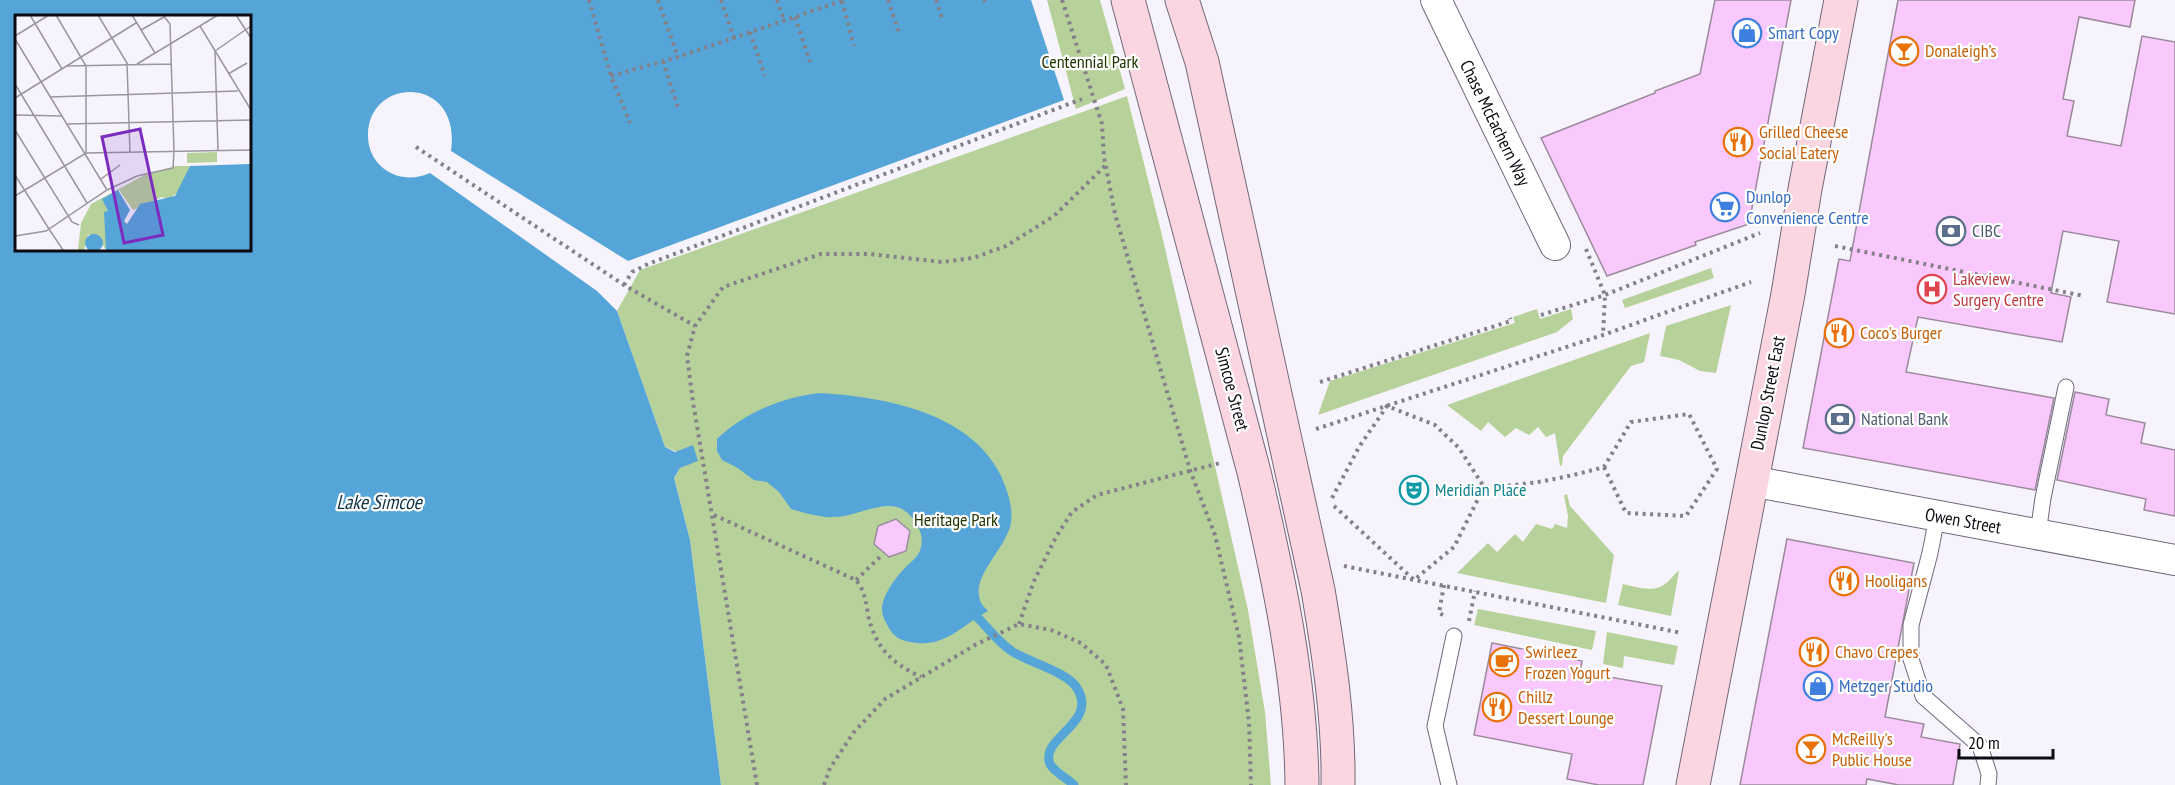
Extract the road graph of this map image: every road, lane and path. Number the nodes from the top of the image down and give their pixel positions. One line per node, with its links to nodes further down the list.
1 (589, 0): 24 (path)
2 (658, 0): 21 (path)
3 (721, 0): 19 (path)
4 (777, 0): 16 (path)
5 (843, 0): 13 (path); 20 (path)
6 (888, 0): 18 (path)
7 (936, 0): 15 (path)
8 (1062, 0): 30 (path)
9 (1128, 0): 70 (main road, Simcoe Street)
10 (1182, 0): 71 (main road)
11 (1436, 0): 32 (street, Chase McEachern Way)
12 (1842, 0): 49 (main road, Dunlop Street East)
13 (834, 2): 14 (path)
14 (795, 17): 16 (path); 23 (path)
15 (942, 18)
16 (784, 21): 17 (path)
17 (750, 32): 19 (path); 25 (path)
18 (899, 32)
19 (734, 38): 21 (path)
20 (854, 46)
21 (678, 57): 22 (path)
22 (663, 61): 24 (path); 27 (path)
23 (810, 62)
24 (611, 76): 28 (path)
25 (765, 76)
26 (1082, 99): 35 (path)
27 (678, 108)
28 (630, 123)
29 (416, 147): 35 (path)
30 (1106, 165): 40 (path); 48 (path)
31 (1760, 233): 36 (path)
32 (1554, 245): 36 (path)
33 (1835, 246): 37 (path)
34 (1751, 282): 41 (path)
35 (624, 285): 40 (path)
36 (1605, 295): 38 (path); 41 (path)
37 (2084, 296)
38 (1541, 315)
39 (1510, 318): 42 (path)
40 (695, 326): 51 (path)
41 (1603, 335): 44 (path)
42 (1320, 382)
43 (2066, 387): 53 (lane)
44 (1388, 406): 45 (path); 50 (path); 57 (path)
45 (1311, 431)
46 (1222, 463): 48 (path)
47 (1604, 467): 47 (path); 50 (path)
48 (1190, 470): 62 (path); 69 (path)
49 (1751, 481): 52 (street, Owen Street); 73 (main road, Dunlop Street East)
50 (1484, 487): 57 (path)
51 (713, 515): 58 (path); 66 (path)
52 (1937, 517): 53 (street, Owen Street); 74 (lane)
53 (2038, 534): 55 (street, Owen Street)
54 (881, 556): 58 (path)
55 (2175, 560)
56 (1337, 565): 57 (path)
57 (1414, 579): 59 (path)
58 (856, 580): 65 (path)
59 (1444, 585): 60 (path); 61 (path)
60 (1475, 591): 63 (path); 64 (path)
61 (1448, 618)
62 (1018, 624): 65 (path); 68 (path)
63 (1456, 629): 72 (lane)
64 (1682, 633)
65 (922, 678): 67 (path)
66 (757, 785)
67 (824, 785)
68 (1126, 785)
69 (1251, 785)
70 (1302, 785)
71 (1338, 785)
72 (1449, 785)
73 (1693, 785)
74 (1988, 785)

